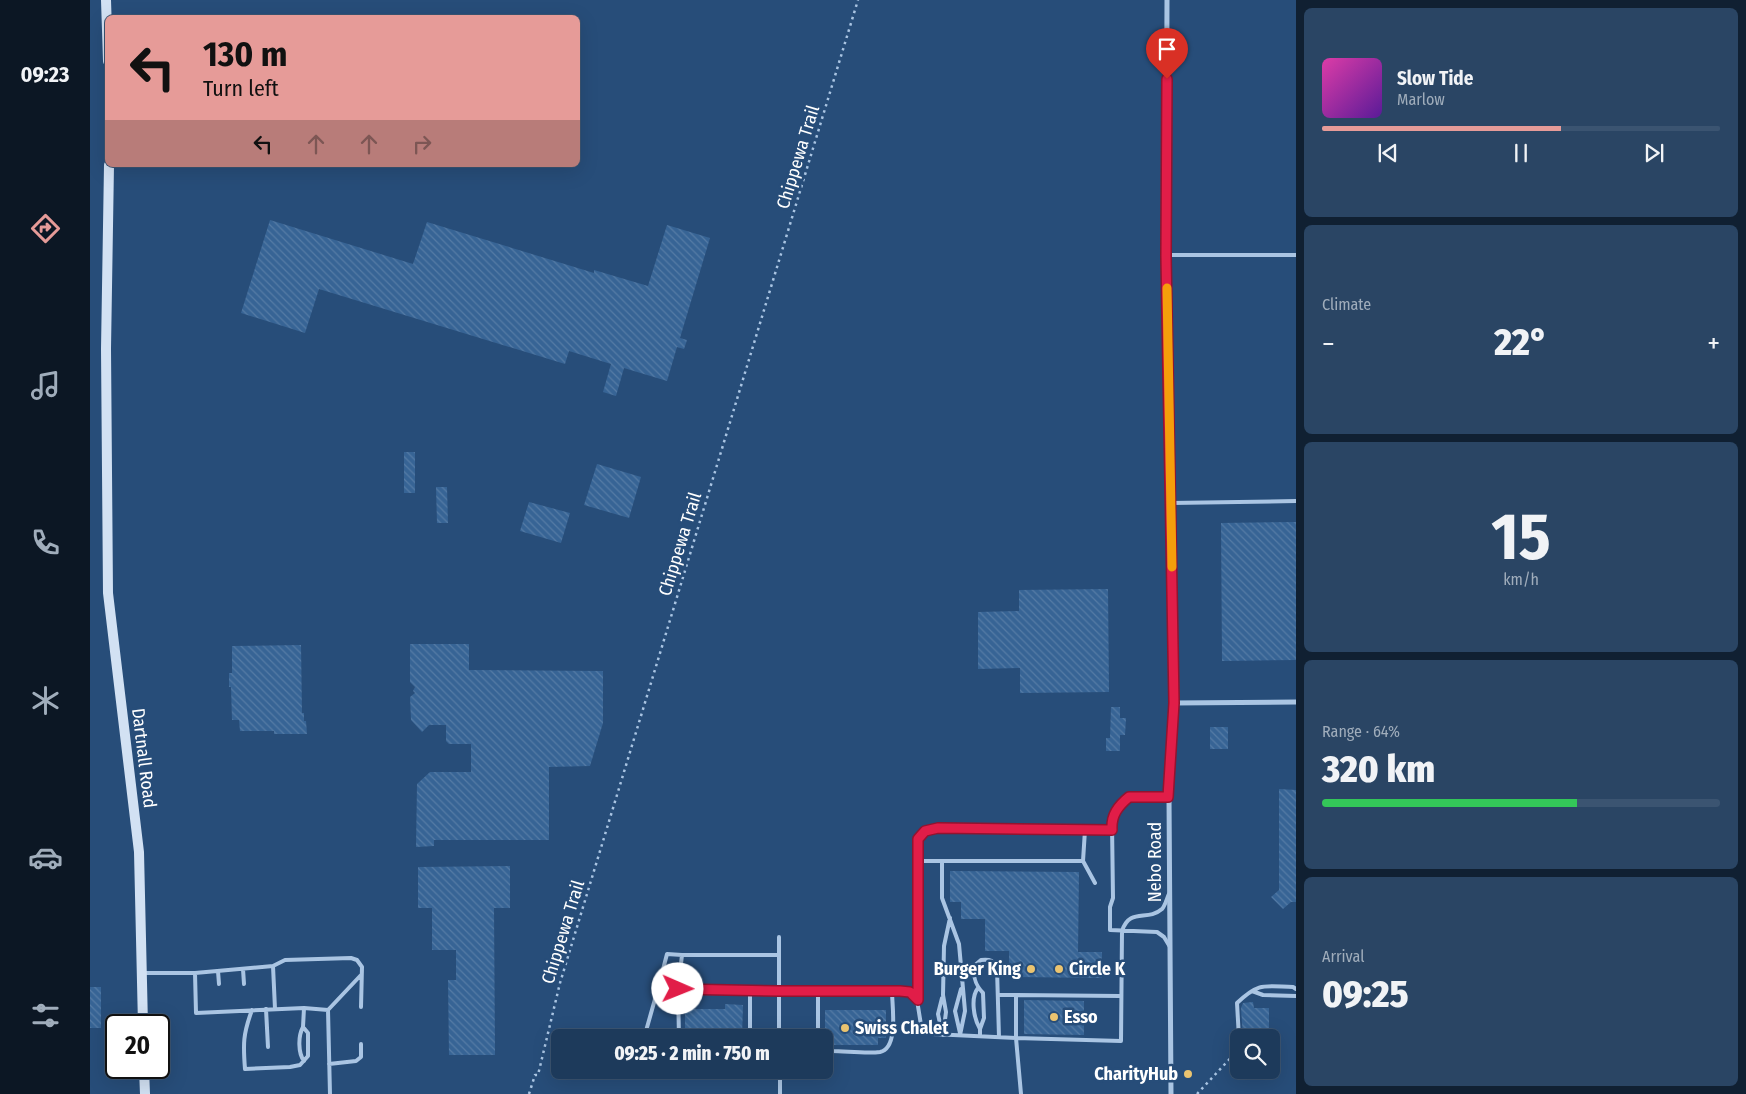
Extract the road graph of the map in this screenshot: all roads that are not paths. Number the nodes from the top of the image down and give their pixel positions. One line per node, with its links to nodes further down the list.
1 (106, 0): 3 (street)
2 (1167, 0): 6 (street, Nebo Road)
3 (106, 15)
4 (109, 167): 28 (street, Dartnall Road)
5 (1296, 255): 6 (lane)
6 (1166, 256): 8 (street, Nebo Road)
7 (1296, 501): 8 (lane)
8 (1171, 503): 10 (street, Nebo Road)
9 (1296, 702): 10 (street)
10 (1174, 703): 11 (street, Nebo Road)
11 (1168, 797): 13 (lane); 18 (street, Nebo Road)
12 (1085, 830): 13 (lane); 14 (lane); 15 (lane)
13 (1112, 830): 20 (lane)
14 (919, 860): 16 (lane); 48 (lane)
15 (1083, 861): 16 (lane); 17 (lane)
16 (942, 862): 19 (lane)
17 (1095, 883)
18 (1169, 894): 20 (lane); 22 (street, Nebo Road)
19 (950, 918): 34 (lane); 43 (lane)
20 (1122, 931): 22 (lane); 46 (lane)
21 (779, 937): 24 (lane)
22 (1170, 946): 84 (street, Nebo Road)
23 (682, 955): 24 (lane); 33 (lane); 36 (lane)
24 (779, 955): 40 (lane)
25 (273, 966): 26 (lane); 30 (lane); 54 (lane)
26 (243, 969): 27 (lane); 32 (lane)
27 (218, 971): 29 (lane); 31 (lane)
28 (142, 973): 29 (lane); 59 (street, Dartnall Road)
29 (194, 973): 58 (lane)
30 (361, 975): 51 (lane); 57 (lane)
31 (219, 984)
32 (244, 984)
33 (659, 985): 36 (lane); 62 (lane)
34 (962, 988): 69 (lane); 69 (lane)
35 (978, 988): 44 (lane); 61 (lane); 61 (lane)
36 (678, 989): 38 (lane); 63 (lane)
37 (1296, 989): 39 (lane)
38 (750, 990): 40 (lane); 64 (lane)
39 (1252, 990): 47 (lane); 67 (lane)
40 (779, 991): 41 (lane); 65 (lane)
41 (818, 991): 42 (lane); 66 (lane)
42 (892, 991): 48 (lane); 75 (lane)
43 (943, 995): 68 (lane); 68 (lane)
44 (998, 995): 45 (lane); 71 (lane)
45 (1016, 995): 46 (lane); 72 (lane)
46 (1120, 996): 72 (lane)
47 (1296, 996)
48 (918, 1000): 68 (lane)
49 (245, 1004): 55 (lane)
50 (220, 1005): 58 (lane)
51 (361, 1007)
52 (304, 1008): 54 (lane); 57 (lane); 60 (lane)
53 (266, 1009): 54 (lane); 56 (lane); 74 (lane)
54 (275, 1009)
55 (246, 1010): 56 (lane); 58 (lane)
56 (252, 1010): 76 (lane)
57 (328, 1010): 77 (lane)
58 (221, 1012)
59 (143, 1014)
60 (303, 1027): 76 (lane); 76 (lane)
61 (980, 1028): 70 (lane)
62 (647, 1029)
63 (679, 1029)
64 (750, 1029)
65 (779, 1029)
66 (818, 1029)
67 (1238, 1029)
68 (943, 1035): 69 (lane)
69 (960, 1035): 70 (lane)
70 (980, 1036): 71 (lane)
71 (999, 1037): 72 (lane)
72 (1016, 1038): 83 (lane)
73 (361, 1044): 77 (lane)
74 (268, 1046)
75 (833, 1051)
76 (304, 1061)
77 (329, 1064): 81 (lane)
78 (144, 1079): 80 (street)
79 (780, 1079): 82 (lane)
80 (145, 1094)
81 (330, 1094)
82 (780, 1094)
83 (1021, 1094)
84 (1171, 1094)

